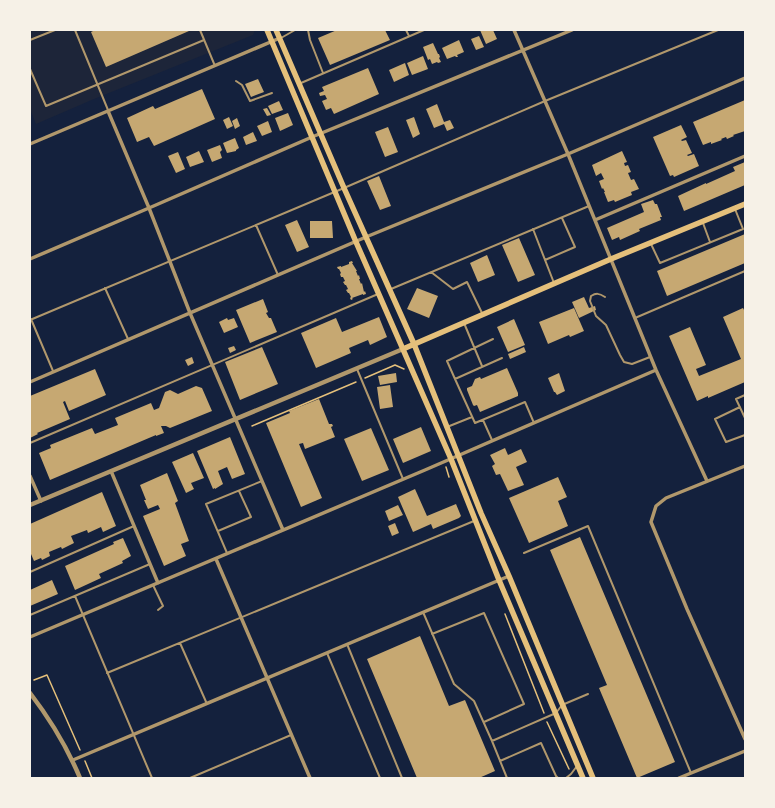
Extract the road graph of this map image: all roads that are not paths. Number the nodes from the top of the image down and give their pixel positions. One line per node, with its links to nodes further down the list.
1 (55, 30): 15 (lane)
2 (75, 30): 25 (lane)
3 (200, 30): 16 (lane)
4 (267, 30): 17 (main road)
5 (276, 30): 14 (main road)
6 (295, 30): 14 (lane)
7 (308, 30): 21 (lane)
8 (406, 30): 13 (lane)
9 (424, 30): 13 (lane)
10 (514, 30): 18 (street)
11 (572, 30): 18 (street)
12 (718, 30): 27 (lane)
13 (409, 37): 21 (lane)
14 (280, 38): 17 (street); 24 (main road)
15 (30, 40)
16 (204, 40): 19 (lane); 25 (lane)
17 (272, 42): 19 (street); 30 (main road)
18 (523, 51): 27 (street); 29 (street)
19 (215, 66): 28 (street)
20 (30, 69): 25 (lane)
21 (323, 73): 24 (lane)
22 (745, 78): 32 (street)
23 (236, 81): 26 (lane)
24 (299, 84): 29 (main road)
25 (97, 85): 28 (lane)
26 (272, 92)
27 (545, 100): 32 (street); 34 (lane)
28 (108, 111): 31 (street); 38 (street)
29 (321, 134): 30 (street); 34 (main road)
30 (312, 137): 35 (main road); 38 (street)
31 (30, 144)
32 (568, 154): 37 (street); 45 (street)
33 (745, 156): 41 (street)
34 (344, 188): 35 (lane); 45 (main road)
35 (335, 192): 43 (lane); 46 (main road)
36 (745, 204): 39 (main road)
37 (589, 206): 40 (lane); 41 (street)
38 (150, 208): 49 (street); 52 (street)
39 (735, 208): 42 (main road); 47 (lane)
40 (562, 218): 44 (lane); 51 (lane)
41 (595, 220): 50 (street)
42 (702, 222): 47 (lane); 48 (main road)
43 (256, 225): 52 (lane); 55 (lane)
44 (533, 230): 51 (lane); 54 (lane)
45 (366, 237): 46 (street); 58 (main road)
46 (356, 242): 55 (street); 59 (main road)
47 (710, 242): 48 (lane)
48 (651, 243): 50 (main road)
49 (30, 259)
50 (611, 259): 56 (main road); 63 (street)
51 (545, 260): 56 (lane)
52 (170, 261): 57 (lane); 61 (street)
53 (745, 271): 63 (lane)
54 (431, 272): 58 (lane); 62 (lane)
55 (278, 275): 61 (street)
56 (554, 284): 62 (main road)
57 (105, 288): 64 (lane); 67 (lane)
58 (389, 290): 68 (main road)
59 (378, 293): 70 (main road); 73 (lane)
60 (605, 297): 71 (lane)
61 (190, 313): 67 (street); 73 (street)
62 (483, 314): 65 (main road)
63 (635, 318): 71 (street)
64 (30, 320): 77 (lane)
65 (464, 323): 68 (main road); 69 (lane)
66 (493, 339): 69 (lane)
67 (128, 340): 77 (street)
68 (414, 344): 70 (main road); 87 (main road)
69 (474, 348): 74 (lane); 78 (lane)
70 (403, 349): 75 (street); 92 (main road)
71 (651, 356): 76 (street)
72 (502, 358): 74 (lane)
73 (212, 365): 84 (street); 90 (lane)
74 (482, 366): 78 (lane)
75 (357, 368): 84 (street); 96 (lane)
76 (656, 370): 86 (street); 98 (street)
77 (54, 372): 79 (street)
78 (455, 379): 82 (lane)
79 (30, 382)
80 (745, 395): 81 (lane)
81 (740, 407): 83 (lane); 88 (lane)
82 (472, 417): 85 (lane); 87 (lane)
83 (745, 418)
84 (235, 419): 94 (street); 97 (street)
85 (483, 420): 86 (lane); 89 (lane)
86 (534, 423): 89 (street)
87 (447, 427): 91 (main road)
88 (745, 435)
89 (492, 441): 91 (street)
90 (30, 443)
91 (459, 455): 92 (street); 111 (main road)
92 (451, 459): 96 (street); 102 (main road)
93 (745, 466): 98 (street)
94 (111, 471): 100 (street); 103 (street)
95 (30, 476): 100 (street)
96 (403, 479): 104 (street)
97 (262, 481): 99 (lane); 104 (street)
98 (707, 481): 136 (street)
99 (239, 491): 105 (lane); 105 (lane)
100 (41, 501): 101 (street)
101 (30, 505)
102 (476, 521): 112 (main road); 120 (lane)
103 (134, 526): 109 (street); 110 (lane)
104 (283, 530): 107 (street)
105 (218, 531): 107 (lane)
106 (524, 553): 142 (lane)
107 (228, 554): 108 (street)
108 (216, 559): 113 (street); 120 (street)
109 (150, 564): 113 (street); 115 (lane)
110 (30, 572)
111 (509, 576): 112 (street); 131 (main road)
112 (500, 580): 117 (street); 132 (main road)
113 (158, 583): 114 (street)
114 (153, 585): 116 (lane); 119 (street)
115 (74, 596): 118 (lane); 119 (lane)
116 (158, 610)
117 (422, 612): 121 (lane); 124 (street)
118 (30, 615)
119 (82, 615): 122 (street); 126 (lane)
120 (241, 617): 123 (lane); 127 (street)
121 (432, 634): 133 (lane); 133 (lane)
122 (30, 637)
123 (180, 643): 126 (lane); 130 (lane)
124 (347, 644): 125 (street); 148 (lane)
125 (327, 653): 127 (street); 147 (lane)
126 (107, 673): 134 (lane)
127 (267, 678): 130 (street); 135 (street)
128 (30, 693): 139 (street)
129 (588, 694): 131 (lane)
130 (207, 704): 134 (street)
131 (562, 705): 132 (lane); 153 (main road)
132 (556, 713): 137 (lane); 141 (main road)
133 (484, 722): 137 (lane)
134 (134, 735): 139 (street); 144 (lane)
135 (291, 735): 145 (lane); 146 (street)
136 (745, 739)
137 (492, 741): 140 (lane)
138 (745, 751): 142 (street)
139 (73, 760): 143 (street)
140 (500, 761): 149 (lane); 150 (lane)
141 (578, 765): 151 (lane); 152 (main road)
142 (691, 773): 154 (street)
143 (80, 778)
144 (152, 778)
145 (190, 778)
146 (310, 778)
147 (380, 778)
148 (402, 778)
149 (507, 778)
150 (558, 778)
151 (566, 778)
152 (583, 778)
153 (593, 778)
154 (679, 778)

